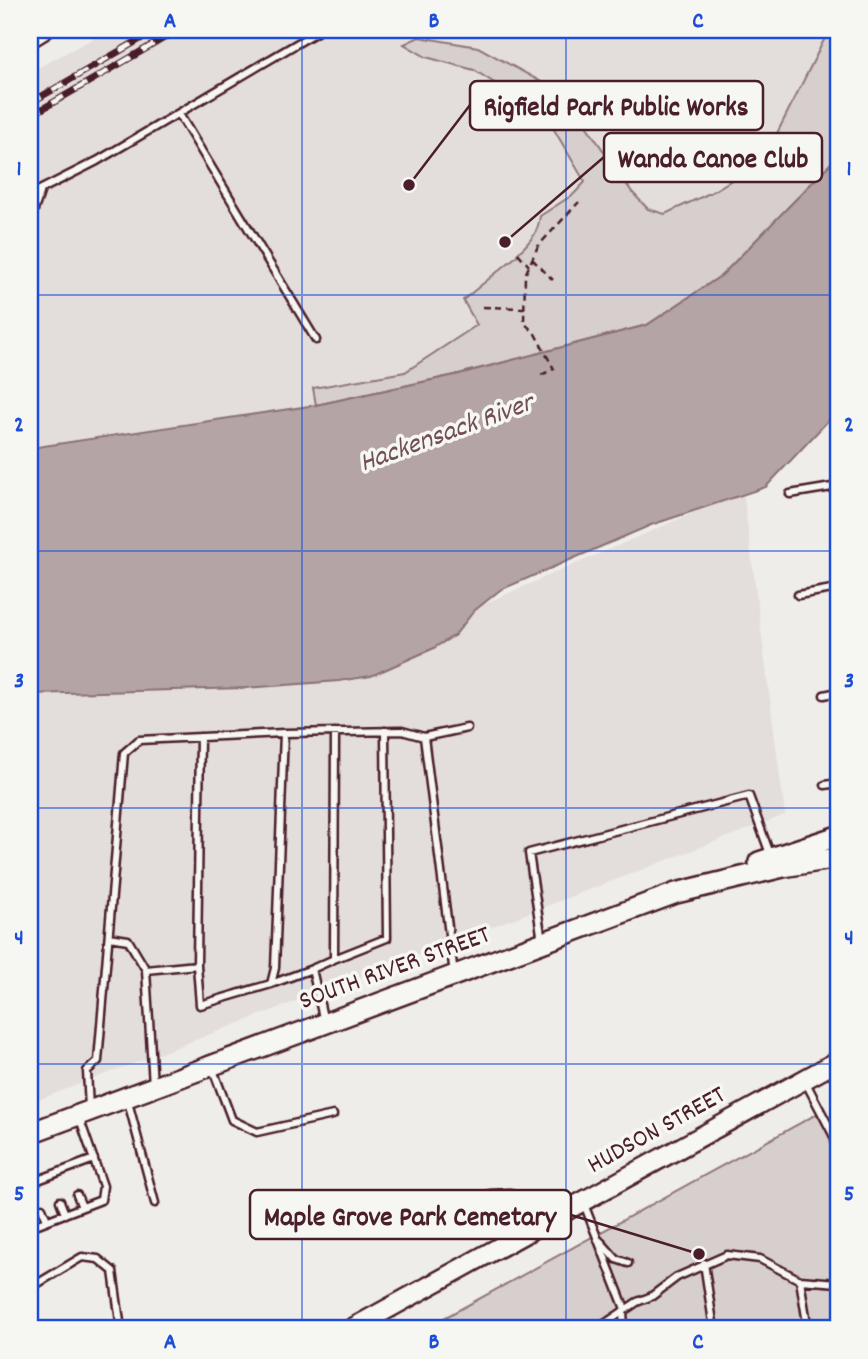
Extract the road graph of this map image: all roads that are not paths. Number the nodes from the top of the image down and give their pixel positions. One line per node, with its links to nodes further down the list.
1 (43, 30): 3 (main road)
2 (320, 30): 4 (lane)
3 (30, 38)
4 (179, 114): 5 (lane); 8 (lane)
5 (41, 190): 6 (lane); 7 (lane)
6 (30, 195)
7 (30, 216)
8 (316, 340)
9 (838, 485): 10 (lane)
10 (790, 494)
11 (838, 588): 12 (lane)
12 (798, 595)
13 (838, 692): 14 (lane)
14 (824, 695)
15 (467, 728): 20 (lane)
16 (385, 731): 17 (lane); 20 (lane); 28 (lane)
17 (335, 732): 18 (lane); 28 (lane)
18 (284, 733): 19 (lane); 33 (lane)
19 (200, 737): 26 (lane); 29 (lane)
20 (424, 737): 32 (lane)
21 (838, 783): 22 (lane)
22 (825, 785)
23 (838, 836): 25 (main road)
24 (838, 858): 25 (main road)
25 (777, 862): 27 (main road, SOUTH RIVER STREET); 27 (lane)
26 (109, 937): 31 (lane); 40 (lane)
27 (543, 943): 32 (main road, SOUTH RIVER STREET)
28 (334, 959): 30 (lane)
29 (197, 965): 31 (lane); 33 (lane)
30 (312, 969): 33 (lane); 34 (lane)
31 (146, 971): 38 (lane)
32 (455, 975): 34 (main road, SOUTH RIVER STREET)
33 (271, 984)
34 (325, 1023): 36 (main road, SOUTH RIVER STREET)
35 (838, 1061): 37 (main road, HUDSON STREET)
36 (211, 1066): 38 (main road, SOUTH RIVER STREET); 41 (lane)
37 (804, 1080): 43 (lane); 53 (main road, HUDSON STREET)
38 (153, 1087): 39 (main road, SOUTH RIVER STREET)
39 (127, 1097): 40 (main road, SOUTH RIVER STREET); 54 (lane)
40 (84, 1113): 42 (main road, SOUTH RIVER STREET); 44 (lane)
41 (333, 1115)
42 (30, 1133)
43 (838, 1144)
44 (94, 1159): 45 (lane); 55 (lane)
45 (67, 1169): 46 (lane); 47 (lane)
46 (50, 1175): 48 (lane); 49 (lane)
47 (71, 1178)
48 (31, 1182): 50 (lane)
49 (54, 1185)
50 (36, 1191)
51 (78, 1195): 55 (lane)
52 (60, 1201): 57 (lane)
53 (583, 1202): 59 (main road, HUDSON STREET); 62 (lane)
54 (155, 1203)
55 (82, 1207): 57 (lane)
56 (42, 1208): 58 (lane)
57 (65, 1214): 58 (lane)
58 (47, 1220): 60 (lane)
59 (542, 1224): 61 (lane); 70 (main road, HUDSON STREET)
60 (30, 1226)
61 (356, 1226)
62 (597, 1237): 63 (lane); 68 (lane)
63 (628, 1263)
64 (704, 1264): 65 (lane); 68 (lane); 73 (lane)
65 (800, 1280): 66 (lane); 74 (lane)
66 (838, 1283)
67 (30, 1288): 69 (lane)
68 (624, 1310): 71 (lane); 72 (lane)
69 (121, 1329)
70 (351, 1329)
71 (597, 1329)
72 (624, 1329)
73 (714, 1329)
74 (808, 1329)

